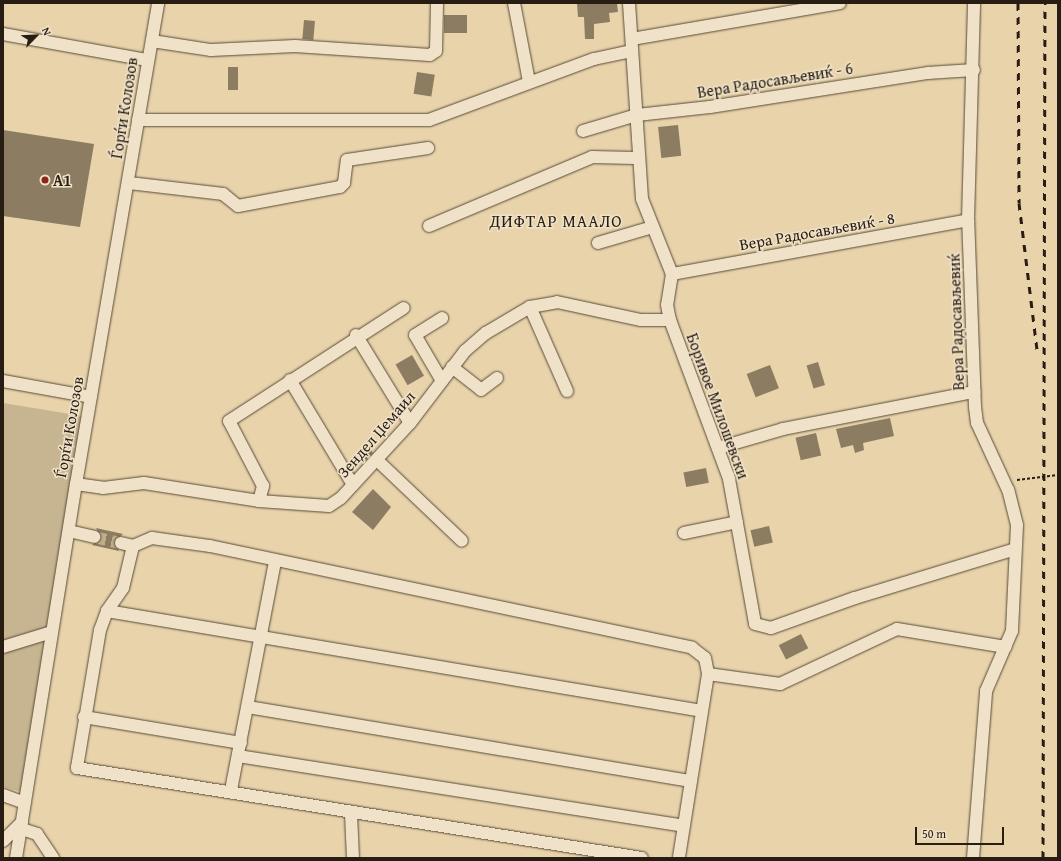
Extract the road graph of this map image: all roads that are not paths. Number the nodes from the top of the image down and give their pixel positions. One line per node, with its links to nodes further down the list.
1 (158, 3): 8 (street, Ѓорѓи Колозов)
2 (437, 3): 8 (street)
3 (514, 3): 12 (street)
4 (629, 3): 9 (street)
5 (840, 3): 9 (street)
6 (974, 3): 11 (street, Вера Радосављевиќ)
7 (3, 34): 10 (street)
8 (152, 41): 10 (street, Ѓорѓи Колозов)
9 (632, 45): 12 (street); 13 (street)
10 (148, 60): 14 (street, Ѓорѓи Колозов)
11 (974, 70): 13 (street, Вера Радосављевиќ - 6); 19 (street, Вера Радосављевиќ)
12 (529, 82): 14 (street)
13 (637, 115): 15 (street, Вера Радосављевиќ - 6); 17 (street)
14 (138, 120): 18 (street, Ѓорѓи Колозов)
15 (583, 131)
16 (428, 148): 18 (street)
17 (637, 158): 20 (street); 21 (street)
18 (128, 183): 36 (street, Ѓорѓи Колозов)
19 (968, 220): 23 (street, Вера Радосављевиќ - 8); 35 (street, Вера Радосављевиќ)
20 (429, 226)
21 (653, 227): 22 (street); 23 (street)
22 (598, 243)
23 (672, 274): 27 (street, Боривое Милошевски)
24 (530, 307): 27 (street, Зендел Џемаил); 29 (street, Зендел Џемаил); 34 (street)
25 (404, 308): 28 (street)
26 (442, 318): 33 (street)
27 (670, 320): 38 (street, Боривое Милошевски)
28 (356, 335): 31 (street); 37 (street)
29 (452, 367): 30 (street); 33 (street, Зендел Џемаил)
30 (498, 378)
31 (290, 380): 41 (street); 42 (street)
32 (3, 381): 36 (street)
33 (442, 381): 37 (street, Зендел Џемаил)
34 (568, 391)
35 (974, 392): 38 (street); 48 (street, Вера Радосављевиќ)
36 (91, 397): 40 (street, Ѓорѓи Колозов)
37 (410, 423): 39 (street, Зендел Џемаил)
38 (718, 448): 43 (street, Боривое Милошевски)
39 (377, 460): 41 (street, Зендел Џемаил); 47 (street)
40 (76, 484): 42 (street, Зендел Џемаил); 44 (street, Ѓорѓи Колозов)
41 (353, 485): 42 (street, Зендел Џемаил)
42 (260, 501)
43 (737, 522): 45 (street); 48 (street, Боривое Милошевски)
44 (69, 531): 46 (street); 51 (street, Ѓорѓи Колозов)
45 (684, 533)
46 (94, 537)
47 (462, 541)
48 (1015, 549): 54 (street, Вера Радосављевиќ)
49 (275, 562): 50 (street); 52 (street); 55 (street)
50 (107, 611): 52 (street); 58 (street)
51 (52, 632): 53 (street); 64 (street, Ѓорѓи Колозов)
52 (261, 638): 56 (street); 57 (street)
53 (3, 647)
54 (1006, 648): 55 (street); 74 (street, Вера Радосављевиќ)
55 (708, 674): 57 (street)
56 (248, 707): 59 (street); 61 (street)
57 (702, 710): 61 (street)
58 (84, 717): 59 (street); 62 (street)
59 (241, 743): 60 (street)
60 (238, 756): 62 (street); 67 (street)
61 (691, 781): 67 (street)
62 (231, 790): 65 (street)
63 (3, 795): 64 (street)
64 (25, 803): 66 (street, Ѓорѓи Колозов)
65 (351, 814): 71 (street); 72 (street)
66 (22, 825): 68 (street); 69 (street, Ѓорѓи Колозов); 70 (street)
67 (684, 826): 73 (street)
68 (3, 841)
69 (16, 858)
70 (53, 858)
71 (353, 858)
72 (642, 858)
73 (679, 858)
74 (973, 858)

